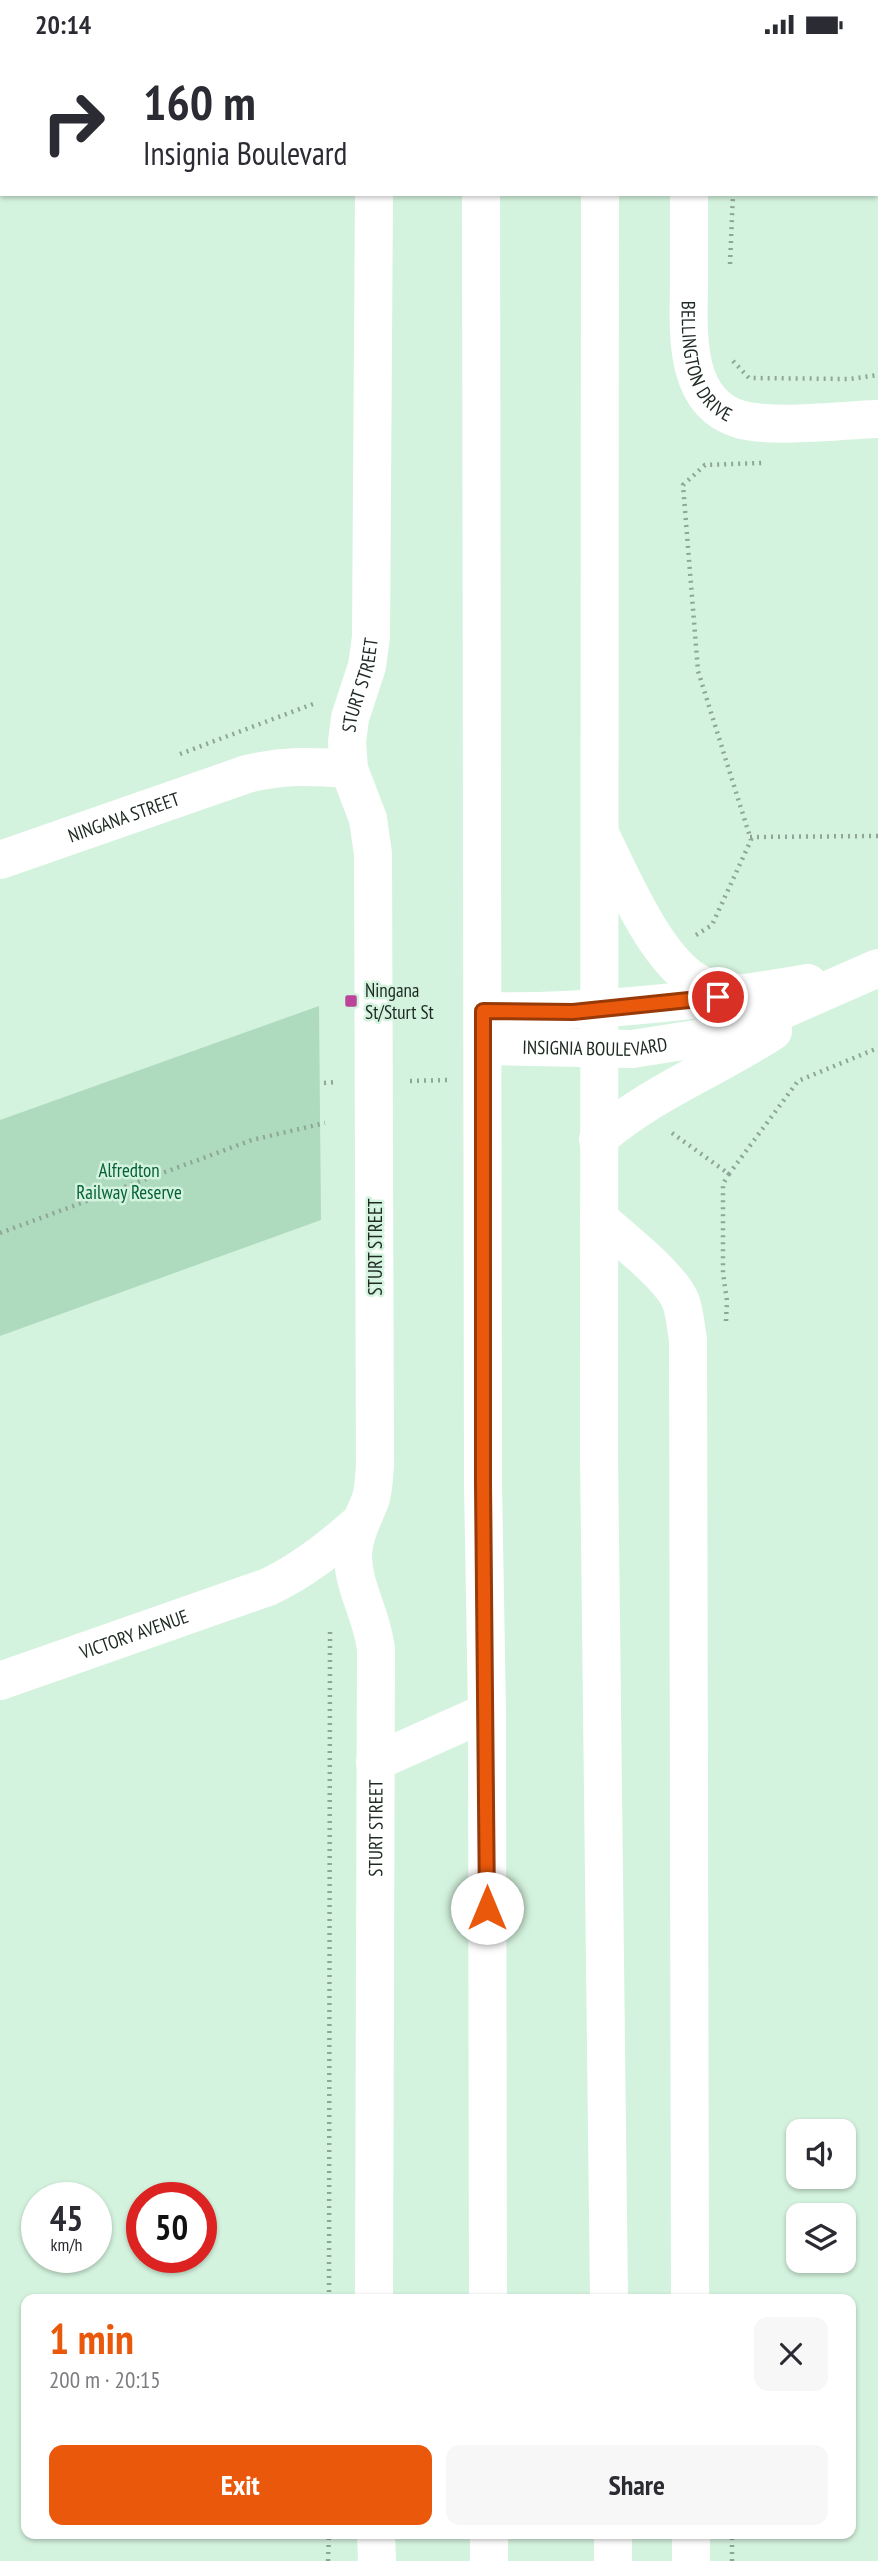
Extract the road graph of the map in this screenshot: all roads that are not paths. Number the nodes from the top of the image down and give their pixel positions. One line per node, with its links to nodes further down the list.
1 (374, 196): 6 (street, STURT STREET)
2 (481, 196): 14 (street)
3 (600, 196): 9 (street)
4 (689, 196): 5 (street, BELLINGTON DRIVE)
5 (878, 419)
6 (355, 706): 7 (street, STURT STREET); 8 (street, NINGANA STREET)
7 (349, 769): 8 (street, NINGANA STREET); 18 (street, STURT STREET)
8 (247, 774): 10 (street, NINGANA STREET)
9 (600, 834): 12 (street); 13 (street)
10 (0, 860)
11 (863, 974): 12 (street, INSIGNIA BOULEVARD); 15 (street, INSIGNIA BOULEVARD); 16 (street)
12 (760, 992): 13 (street, INSIGNIA BOULEVARD)
13 (600, 1010): 14 (street, INSIGNIA BOULEVARD); 15 (street)
14 (483, 1028): 15 (street, INSIGNIA BOULEVARD); 22 (street)
15 (600, 1049): 16 (street)
16 (598, 1139): 17 (street)
17 (599, 1218): 26 (street); 27 (street)
18 (358, 1524): 19 (street, VICTORY AVENUE); 20 (street, STURT STREET)
19 (268, 1587): 20 (street, VICTORY AVENUE); 21 (street, VICTORY AVENUE)
20 (343, 1588): 23 (street, STURT STREET)
21 (0, 1681)
22 (487, 1712): 23 (street); 25 (street)
23 (375, 1762): 24 (street, STURT STREET)
24 (373, 2294)
25 (488, 2294)
26 (609, 2294)
27 (690, 2294)
28 (376, 2539): 31 (street)
29 (613, 2539): 32 (street)
30 (691, 2539): 33 (street)
31 (377, 2561)
32 (613, 2561)
33 (691, 2561)

